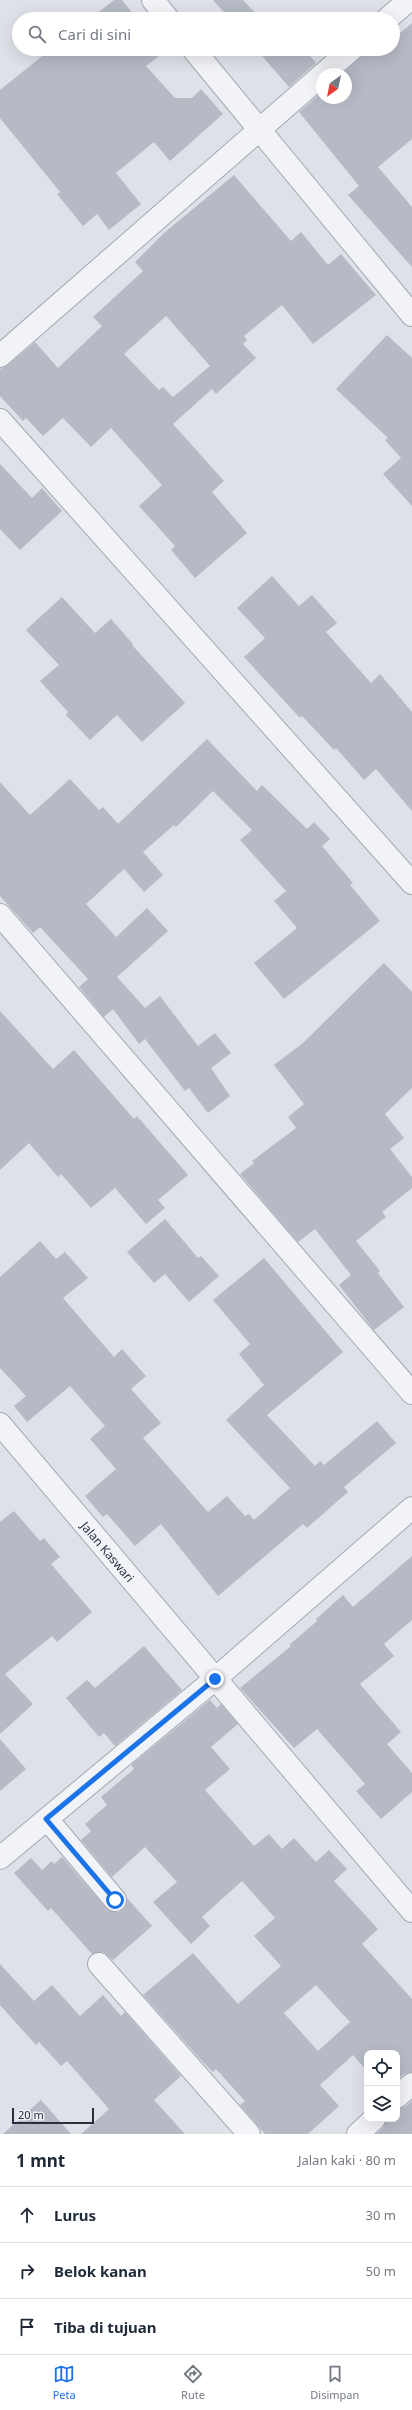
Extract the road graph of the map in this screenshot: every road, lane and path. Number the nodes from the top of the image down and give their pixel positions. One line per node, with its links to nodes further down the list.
1 (153, 0): 3 (street)
2 (409, 0): 4 (street)
3 (162, 12)
4 (395, 12)
5 (199, 56): 9 (street)
6 (344, 56): 7 (street)
7 (329, 68)
8 (316, 79): 9 (street)
9 (259, 129): 10 (street); 11 (street)
10 (412, 315)
11 (0, 356)
12 (0, 420): 13 (street)
13 (412, 883)
14 (0, 915): 15 (street)
15 (412, 1393)
16 (0, 1424): 18 (street, Jalan Kaswari)
17 (412, 1508): 18 (street)
18 (215, 1679): 19 (street); 22 (street, Jalan Kaswari)
19 (46, 1819): 20 (street); 21 (street)
20 (0, 1858)
21 (115, 1900)
22 (412, 1911)
23 (99, 1964): 27 (street)
24 (412, 2084): 25 (street)
25 (400, 2094)
26 (371, 2122): 28 (street)
27 (249, 2134)
28 (358, 2134)

